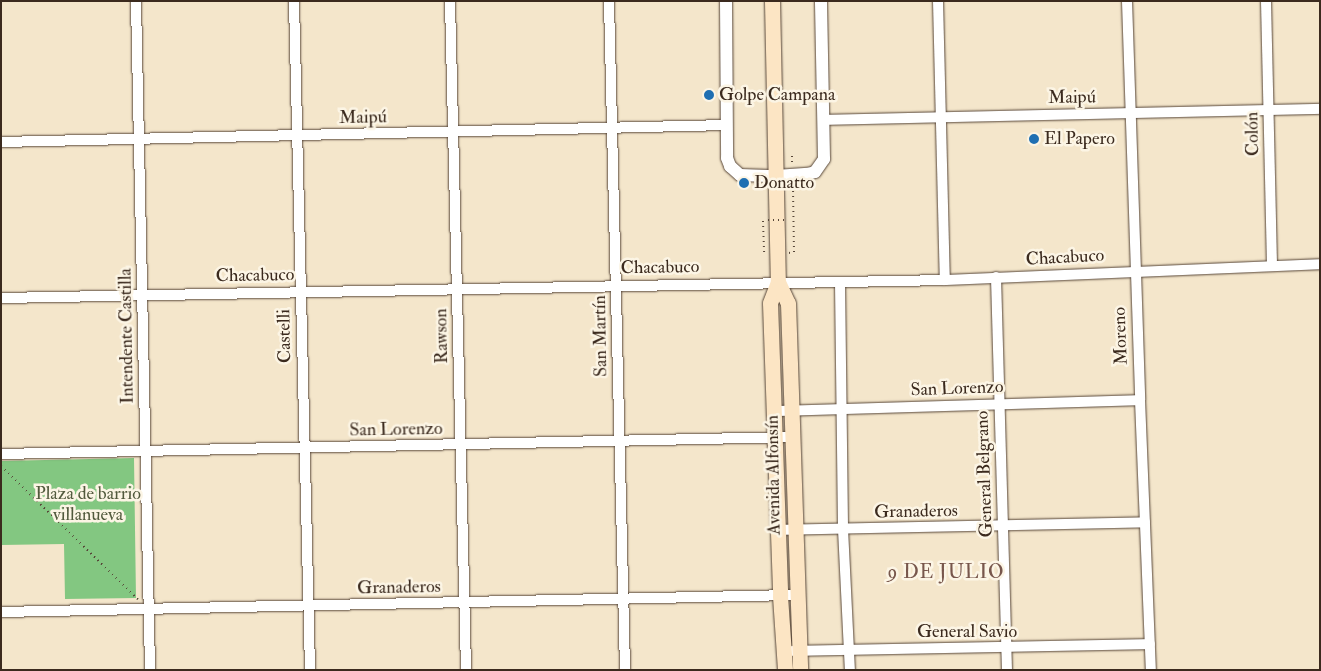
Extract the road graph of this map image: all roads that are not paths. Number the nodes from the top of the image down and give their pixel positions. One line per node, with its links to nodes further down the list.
1 (136, 1): 23 (street, Intendente Castilla)
2 (294, 1): 22 (street, Castelli)
3 (450, 1): 21 (street, Rawson)
4 (609, 1): 20 (street, San Martín)
5 (726, 1): 19 (street)
6 (765, 1): 13 (main road)
7 (772, 1): 13 (main road, Avenida Alfonsín)
8 (779, 1): 13 (main road)
9 (821, 1): 18 (street)
10 (938, 1): 17 (street)
11 (1127, 1): 16 (street, Moreno)
12 (1266, 1): 15 (street, Colón)
13 (773, 52): 25 (main road, Avenida Alfonsín)
14 (1320, 109): 15 (street, Maipú)
15 (1268, 110): 16 (street, Maipú); 27 (street, Colón)
16 (1130, 113): 17 (street, Maipú); 28 (street, Moreno)
17 (941, 117): 18 (street, Maipú); 30 (street)
18 (824, 120): 25 (street)
19 (726, 125): 20 (street, Maipú); 25 (street)
20 (612, 128): 21 (street, Maipú); 33 (street, San Martín)
21 (453, 132): 22 (street, Maipú); 34 (street, Rawson)
22 (297, 135): 23 (street, Maipú); 35 (street, Castelli)
23 (139, 139): 24 (street, Maipú); 36 (street, Intendente Castilla)
24 (1, 142)
25 (776, 176): 31 (main road, Avenida Alfonsín)
26 (1320, 264): 27 (street, Chacabuco)
27 (1272, 265): 28 (street, Chacabuco)
28 (1135, 271): 29 (street, Chacabuco); 38 (street, Moreno)
29 (996, 277): 30 (street, Chacabuco); 39 (street, General Belgrano)
30 (945, 280): 32 (street, Chacabuco)
31 (778, 282): 32 (street, Chacabuco); 33 (street, Chacabuco); 41 (main road, Avenida Alfonsín); 42 (main road, Avenida Alfonsín)
32 (840, 282): 40 (street)
33 (616, 285): 34 (street, Chacabuco); 45 (street, San Martín)
34 (457, 288): 35 (street, Chacabuco); 46 (street, Rawson)
35 (300, 291): 36 (street, Chacabuco); 47 (street, Castelli)
36 (142, 294): 37 (street, Chacabuco); 48 (street, Intendente Castilla)
37 (1, 298)
38 (1140, 400): 39 (street, San Lorenzo); 50 (street, Moreno)
39 (999, 404): 40 (street, San Lorenzo); 51 (street, General Belgrano)
40 (843, 409): 42 (street, San Lorenzo); 52 (street)
41 (775, 411): 42 (street, San Lorenzo); 44 (main road, Avenida Alfonsín)
42 (792, 411): 43 (main road, Avenida Alfonsín)
43 (792, 437): 44 (street, San Lorenzo); 54 (main road, Avenida Alfonsín)
44 (775, 438): 45 (street, San Lorenzo); 53 (main road, Avenida Alfonsín)
45 (620, 441): 46 (street, San Lorenzo); 57 (street, San Martín)
46 (460, 444): 47 (street, San Lorenzo); 58 (street, Rawson)
47 (304, 448): 48 (street, San Lorenzo); 59 (street, Castelli)
48 (146, 451): 49 (street, San Lorenzo); 60 (street, Intendente Castilla)
49 (1, 454)
50 (1145, 522): 51 (street, Granaderos); 62 (street, Moreno)
51 (1003, 527): 52 (street, Granaderos); 64 (street, General Belgrano)
52 (843, 529): 54 (street, Granaderos); 63 (street)
53 (778, 530): 54 (street, Granaderos); 56 (main road, Avenida Alfonsín)
54 (794, 530): 55 (main road, Avenida Alfonsín)
55 (796, 595): 56 (street, Granaderos); 65 (main road, Avenida Alfonsín)
56 (780, 596): 57 (street, Granaderos); 65 (main road, Avenida Alfonsín)
57 (623, 600): 58 (street, Granaderos); 69 (street, San Martín)
58 (464, 603): 59 (street, Granaderos); 68 (street, Rawson)
59 (308, 606): 60 (street, Granaderos); 67 (street, Castelli)
60 (149, 609): 61 (street, Granaderos); 66 (street, Intendente Castilla)
61 (1, 612)
62 (1150, 644): 64 (street, General Savio); 74 (street, Moreno)
63 (850, 649): 64 (street, General Savio); 65 (street, General Savio); 72 (street)
64 (1006, 649): 73 (street, General Belgrano)
65 (792, 651): 70 (main road, Avenida Alfonsín); 71 (main road, Avenida Alfonsín)
66 (150, 670)
67 (310, 670)
68 (466, 670)
69 (625, 670)
70 (785, 670)
71 (800, 670)
72 (850, 670)
73 (1007, 670)
74 (1151, 670)

